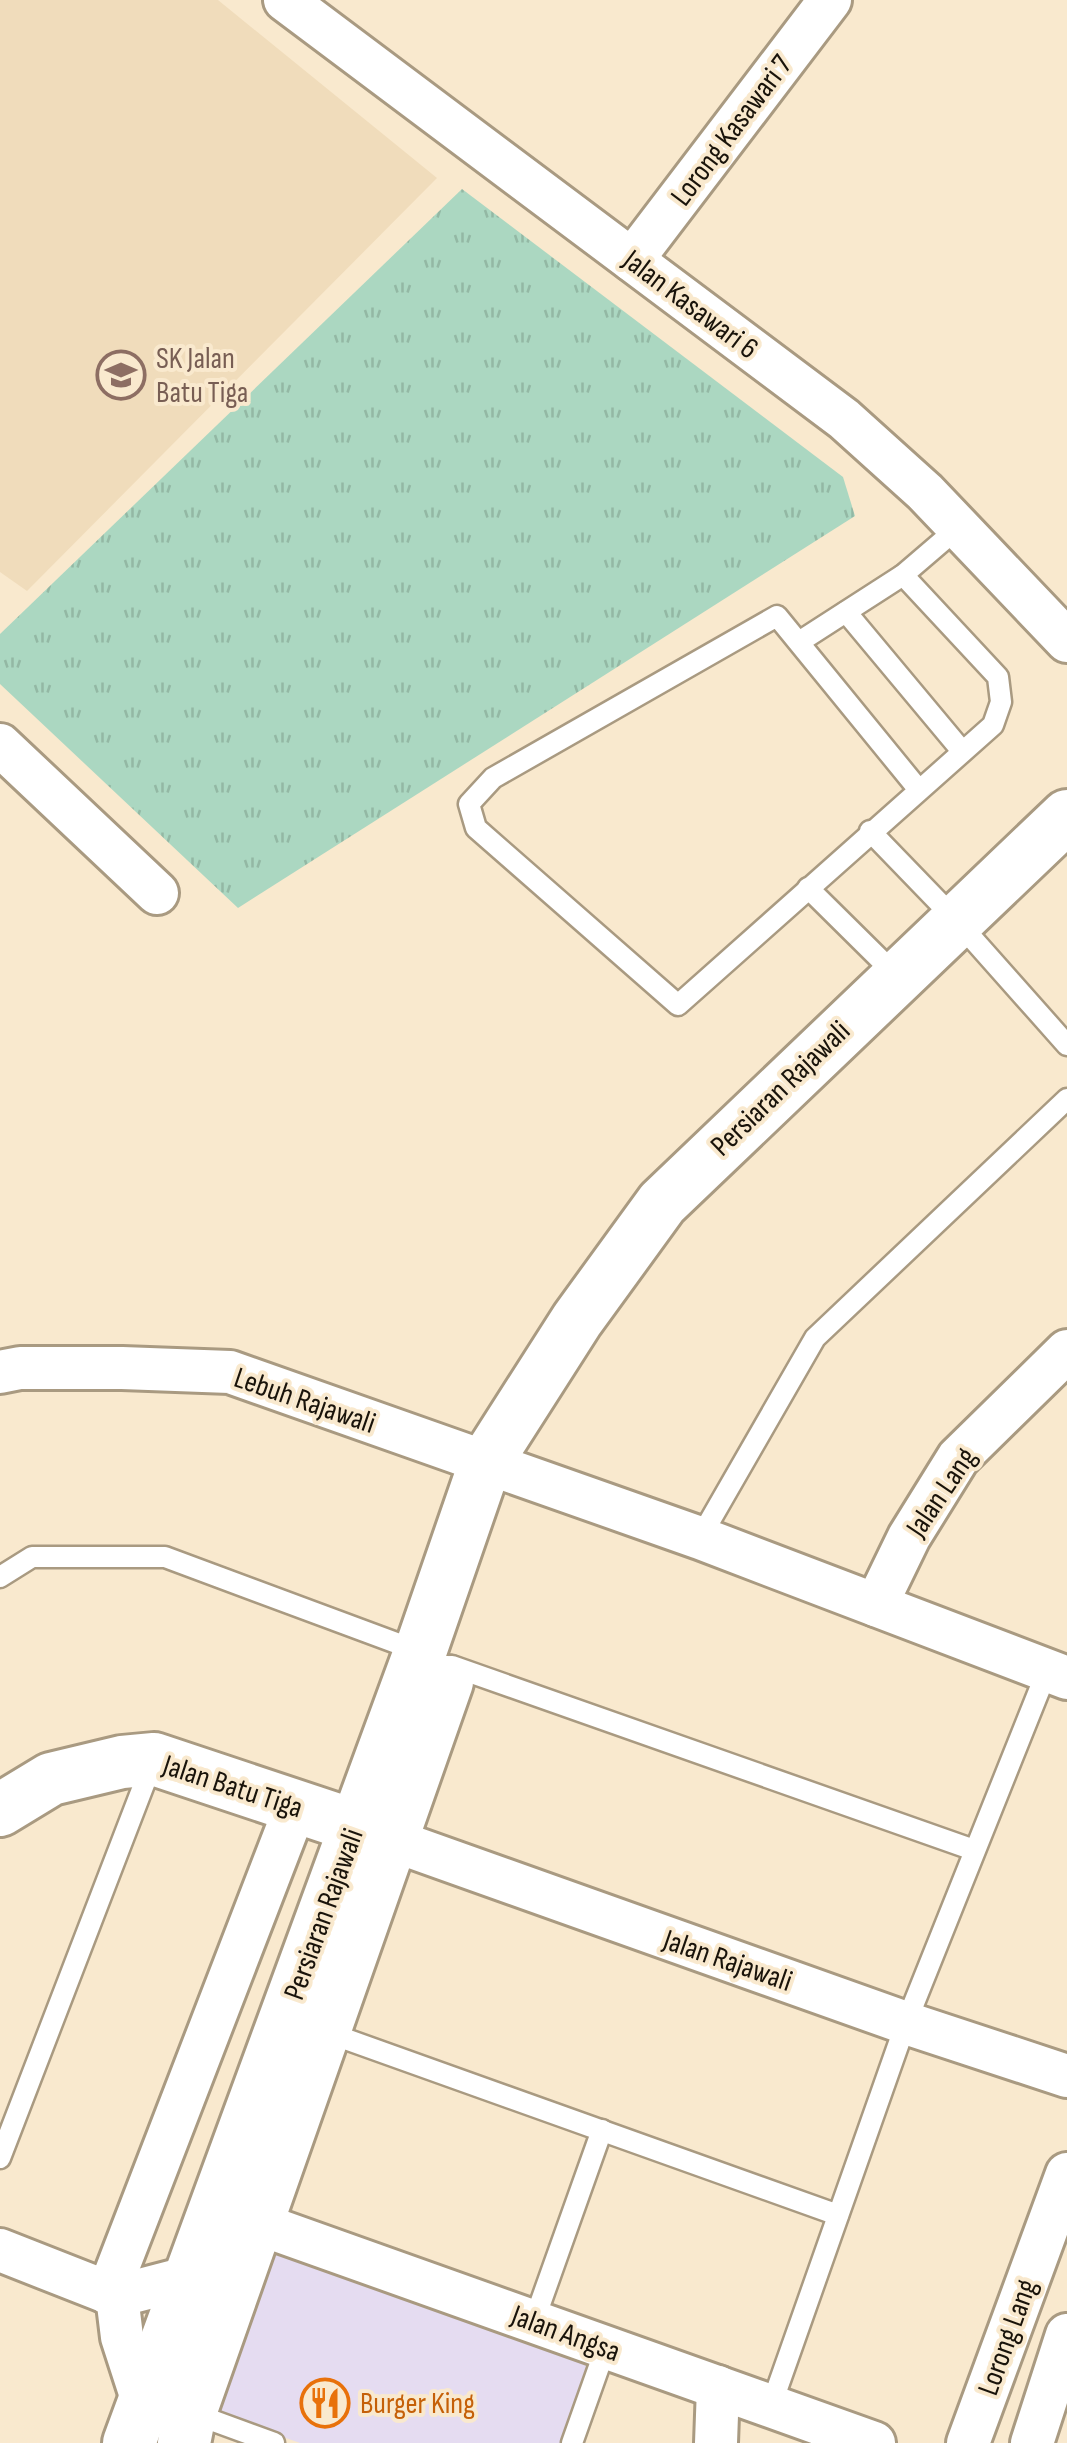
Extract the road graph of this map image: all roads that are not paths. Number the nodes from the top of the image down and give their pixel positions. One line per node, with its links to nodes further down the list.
1 (830, 0): 3 (street, Lorong Kasawari 7)
2 (313, 8): 3 (street, Jalan Kasawari 6)
3 (632, 260): 4 (street, Jalan Kasawari 6)
4 (959, 527): 5 (lane); 7 (street, Jalan Kasawari 6)
5 (903, 575): 6 (lane); 10 (lane)
6 (846, 612): 8 (lane); 10 (lane)
7 (1067, 641)
8 (799, 642): 11 (lane); 14 (lane)
9 (0, 745): 15 (street)
10 (962, 751): 11 (lane)
11 (920, 790): 13 (lane)
12 (1067, 816): 16 (street, Persiaran Rajawali)
13 (870, 831): 14 (lane); 16 (lane)
14 (808, 888): 17 (lane)
15 (158, 892)
16 (956, 920): 17 (street, Persiaran Rajawali); 18 (lane)
17 (897, 976): 22 (street, Persiaran Rajawali)
18 (1067, 1046)
19 (1067, 1099): 23 (lane)
20 (1067, 1350): 25 (street, Jalan Lang)
21 (0, 1372): 22 (street, Lebuh Rajawali)
22 (502, 1470): 23 (street, Lebuh Rajawali); 26 (street, Persiaran Rajawali)
23 (700, 1538): 25 (street, Lebuh Rajawali)
24 (0, 1577): 26 (lane)
25 (876, 1605): 27 (street, Lebuh Rajawali)
26 (436, 1659): 31 (street, Persiaran Rajawali); 32 (lane)
27 (1057, 1675): 32 (lane)
28 (154, 1759): 29 (street, Jalan Batu Tiga); 30 (street, Jalan Batu Tiga); 37 (lane)
29 (296, 1806): 31 (street, Jalan Batu Tiga); 43 (street)
30 (0, 1810)
31 (373, 1834): 33 (street, Jalan Rajawali); 34 (street, Persiaran Rajawali); 42 (street, Persiaran Rajawali)
32 (974, 1850): 33 (lane)
33 (906, 2022): 35 (street, Jalan Rajawali); 39 (lane)
34 (324, 2031): 36 (lane); 40 (street, Persiaran Rajawali)
35 (1067, 2076)
36 (602, 2130): 39 (lane); 44 (lane)
37 (0, 2158)
38 (1067, 2174): 54 (street, Lorong Lang)
39 (838, 2215): 48 (lane)
40 (257, 2222): 44 (street, Jalan Angsa); 49 (street, Persiaran Rajawali)
41 (0, 2250): 43 (street)
42 (190, 2276): 43 (street); 49 (street, Persiaran Rajawali)
43 (113, 2294): 49 (street)
44 (534, 2321): 46 (street, Jalan Angsa)
45 (1067, 2336): 55 (street)
46 (606, 2347): 47 (street, Jalan Angsa); 51 (lane)
47 (718, 2387): 48 (street, Jalan Angsa); 52 (street)
48 (771, 2406): 53 (street, Jalan Angsa)
49 (161, 2425): 50 (lane)
50 (274, 2443)
51 (572, 2443)
52 (716, 2443)
53 (874, 2443)
54 (968, 2443)
55 (1032, 2443)

